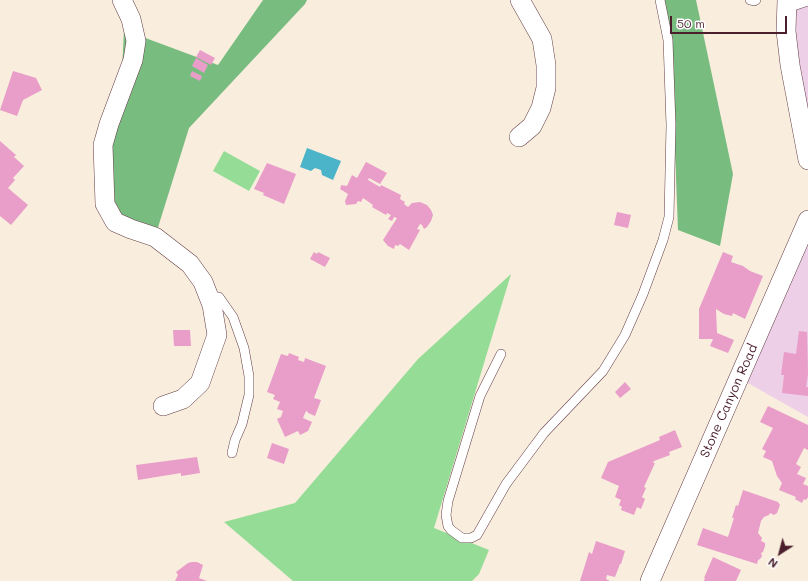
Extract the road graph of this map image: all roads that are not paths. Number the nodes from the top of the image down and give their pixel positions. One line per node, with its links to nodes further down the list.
1 (122, 0): 11 (street)
2 (520, 0): 8 (street)
3 (660, 0): 12 (lane)
4 (750, 0): 5 (lane)
5 (756, 0)
6 (808, 1): 7 (lane)
7 (787, 4): 9 (street)
8 (519, 137)
9 (808, 160)
10 (807, 223): 15 (street, Stone Canyon Road)
11 (208, 297): 13 (street); 14 (lane)
12 (501, 354)
13 (163, 406)
14 (232, 453)
15 (650, 581)

